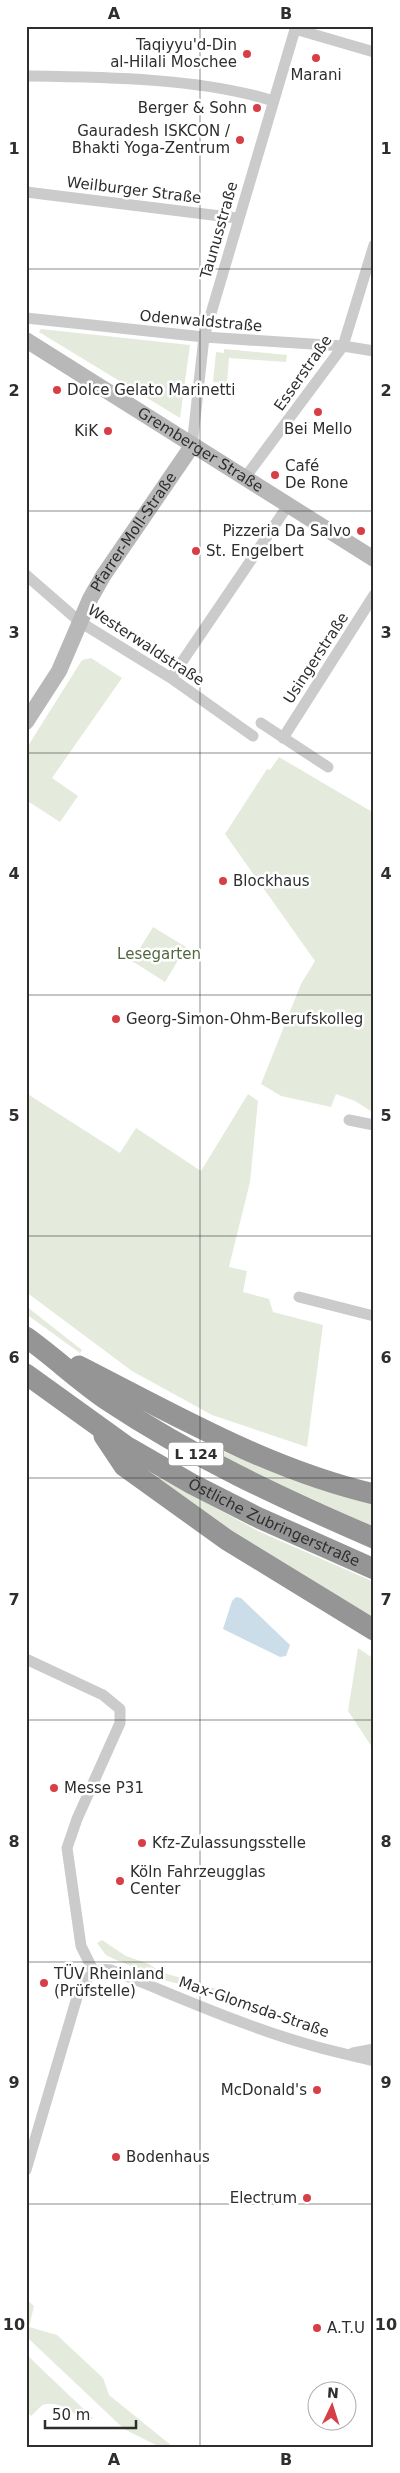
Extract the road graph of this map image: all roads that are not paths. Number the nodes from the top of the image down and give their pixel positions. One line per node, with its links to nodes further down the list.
1 (295, 28): 2 (street); 4 (street, Taunusstraße)
2 (374, 52)
3 (26, 76): 4 (street)
4 (273, 100): 6 (street, Taunusstraße)
5 (26, 192): 6 (street, Weilburger Straße)
6 (237, 218): 9 (street, Taunusstraße)
7 (374, 245): 11 (street, Esserstraße)
8 (26, 318): 9 (street, Odenwaldstraße)
9 (204, 337): 11 (street, Odenwaldstraße); 13 (street, Taunusstraße)
10 (26, 340): 13 (street, Gremberger Straße)
11 (343, 346): 12 (street, Odenwaldstraße); 14 (street, Esserstraße)
12 (374, 351)
13 (192, 446): 14 (street, Gremberger Straße); 19 (street, Pfarrer-Moll-Straße)
14 (244, 479): 15 (street, Gremberger Straße)
15 (287, 506): 16 (street, Gremberger Straße); 20 (street)
16 (374, 560)
17 (26, 575): 19 (street, Westerwaldstraße)
18 (374, 595): 24 (street, Usingerstraße)
19 (80, 622): 20 (street, Westerwaldstraße); 21 (street, Pfarrer-Moll-Straße)
20 (171, 678): 23 (street, Westerwaldstraße)
21 (26, 722)
22 (261, 723): 24 (street)
23 (253, 736)
24 (283, 738): 25 (street)
25 (328, 767)
26 (349, 1120): 27 (street)
27 (374, 1125)
28 (299, 1298): 29 (street)
29 (374, 1316)
30 (30, 1340): 33 (highway); 34 (highway, Östliche Zubringerstraße / L 124)
31 (26, 1374): 32 (highway, Östliche Zubringerstraße / L 124)
32 (97, 1425): 35 (highway, Östliche Zubringerstraße / L 124); 36 (highway)
33 (374, 1494)
34 (374, 1538)
35 (374, 1569)
36 (374, 1630)
37 (26, 1659): 38 (street)
38 (94, 1972): 40 (street, Max-Glomsda-Straße); 42 (street)
39 (374, 2049): 40 (street, Max-Glomsda-Straße)
40 (349, 2054): 41 (street, Max-Glomsda-Straße)
41 (374, 2060)
42 (26, 2170)

